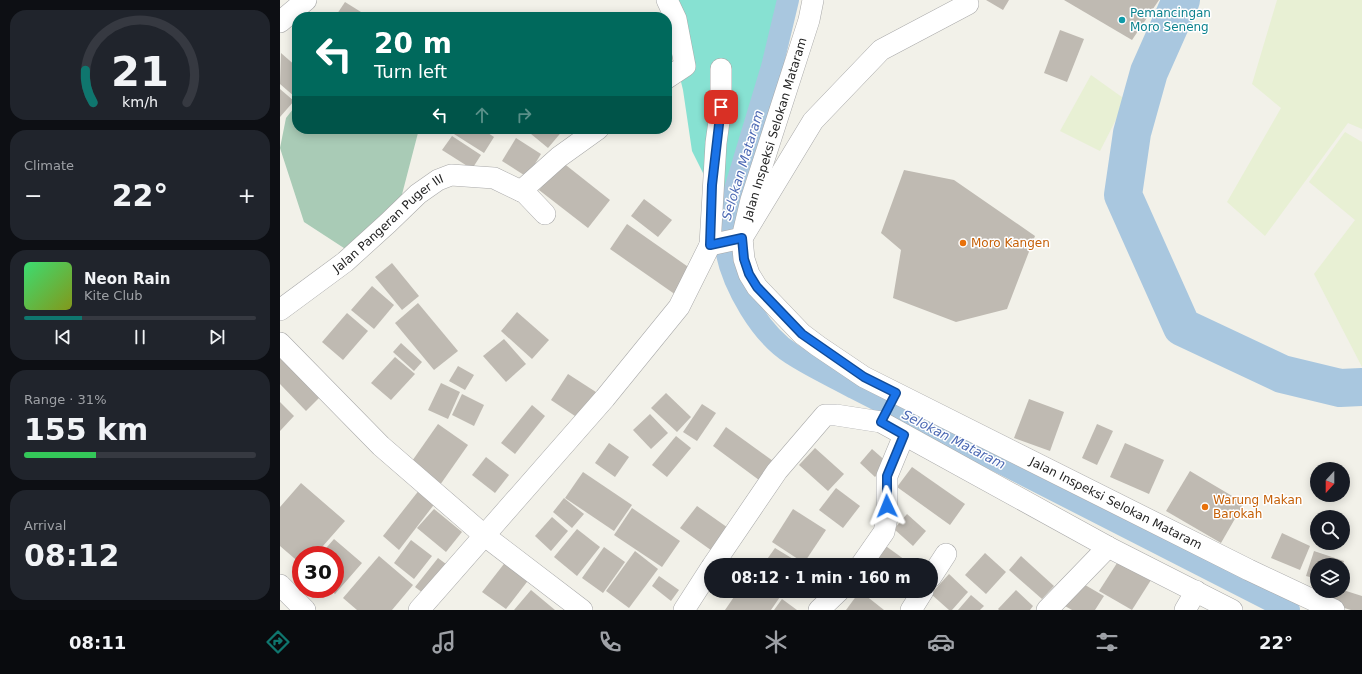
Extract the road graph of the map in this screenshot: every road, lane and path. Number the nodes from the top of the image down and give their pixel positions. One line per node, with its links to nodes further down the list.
1 (306, 0): 5 (street)
2 (667, 0): 7 (street)
3 (813, 0): 11 (street, Jalan Inspeksi Selokan Mataram)
4 (968, 4): 11 (street)
5 (280, 22)
6 (721, 69): 11 (street)
7 (672, 75)
8 (591, 134): 9 (street)
9 (521, 191): 10 (street, Jalan Pangeran Puger III); 12 (street, Jalan Pangeran Puger III)
10 (546, 214)
11 (726, 241): 14 (street, Jalan Inspeksi Selokan Mataram); 16 (street)
12 (280, 310)
13 (280, 343): 16 (street)
14 (888, 407): 15 (street); 19 (street); 36 (street, Jalan Inspeksi Selokan Mataram)
15 (904, 435): 17 (street); 20 (street)
16 (485, 536): 28 (street); 29 (street)
17 (1108, 547): 24 (street); 33 (street)
18 (946, 554): 21 (street)
19 (718, 558)
20 (866, 558)
21 (938, 566)
22 (704, 579): 30 (street)
23 (280, 585): 27 (street)
24 (1196, 591): 34 (street); 35 (street)
25 (831, 598): 31 (street)
26 (919, 598): 32 (street)
27 (305, 610)
28 (419, 610)
29 (582, 610)
30 (684, 610)
31 (819, 610)
32 (911, 610)
33 (1047, 610)
34 (1185, 610)
35 (1232, 610)
36 (1334, 610)

